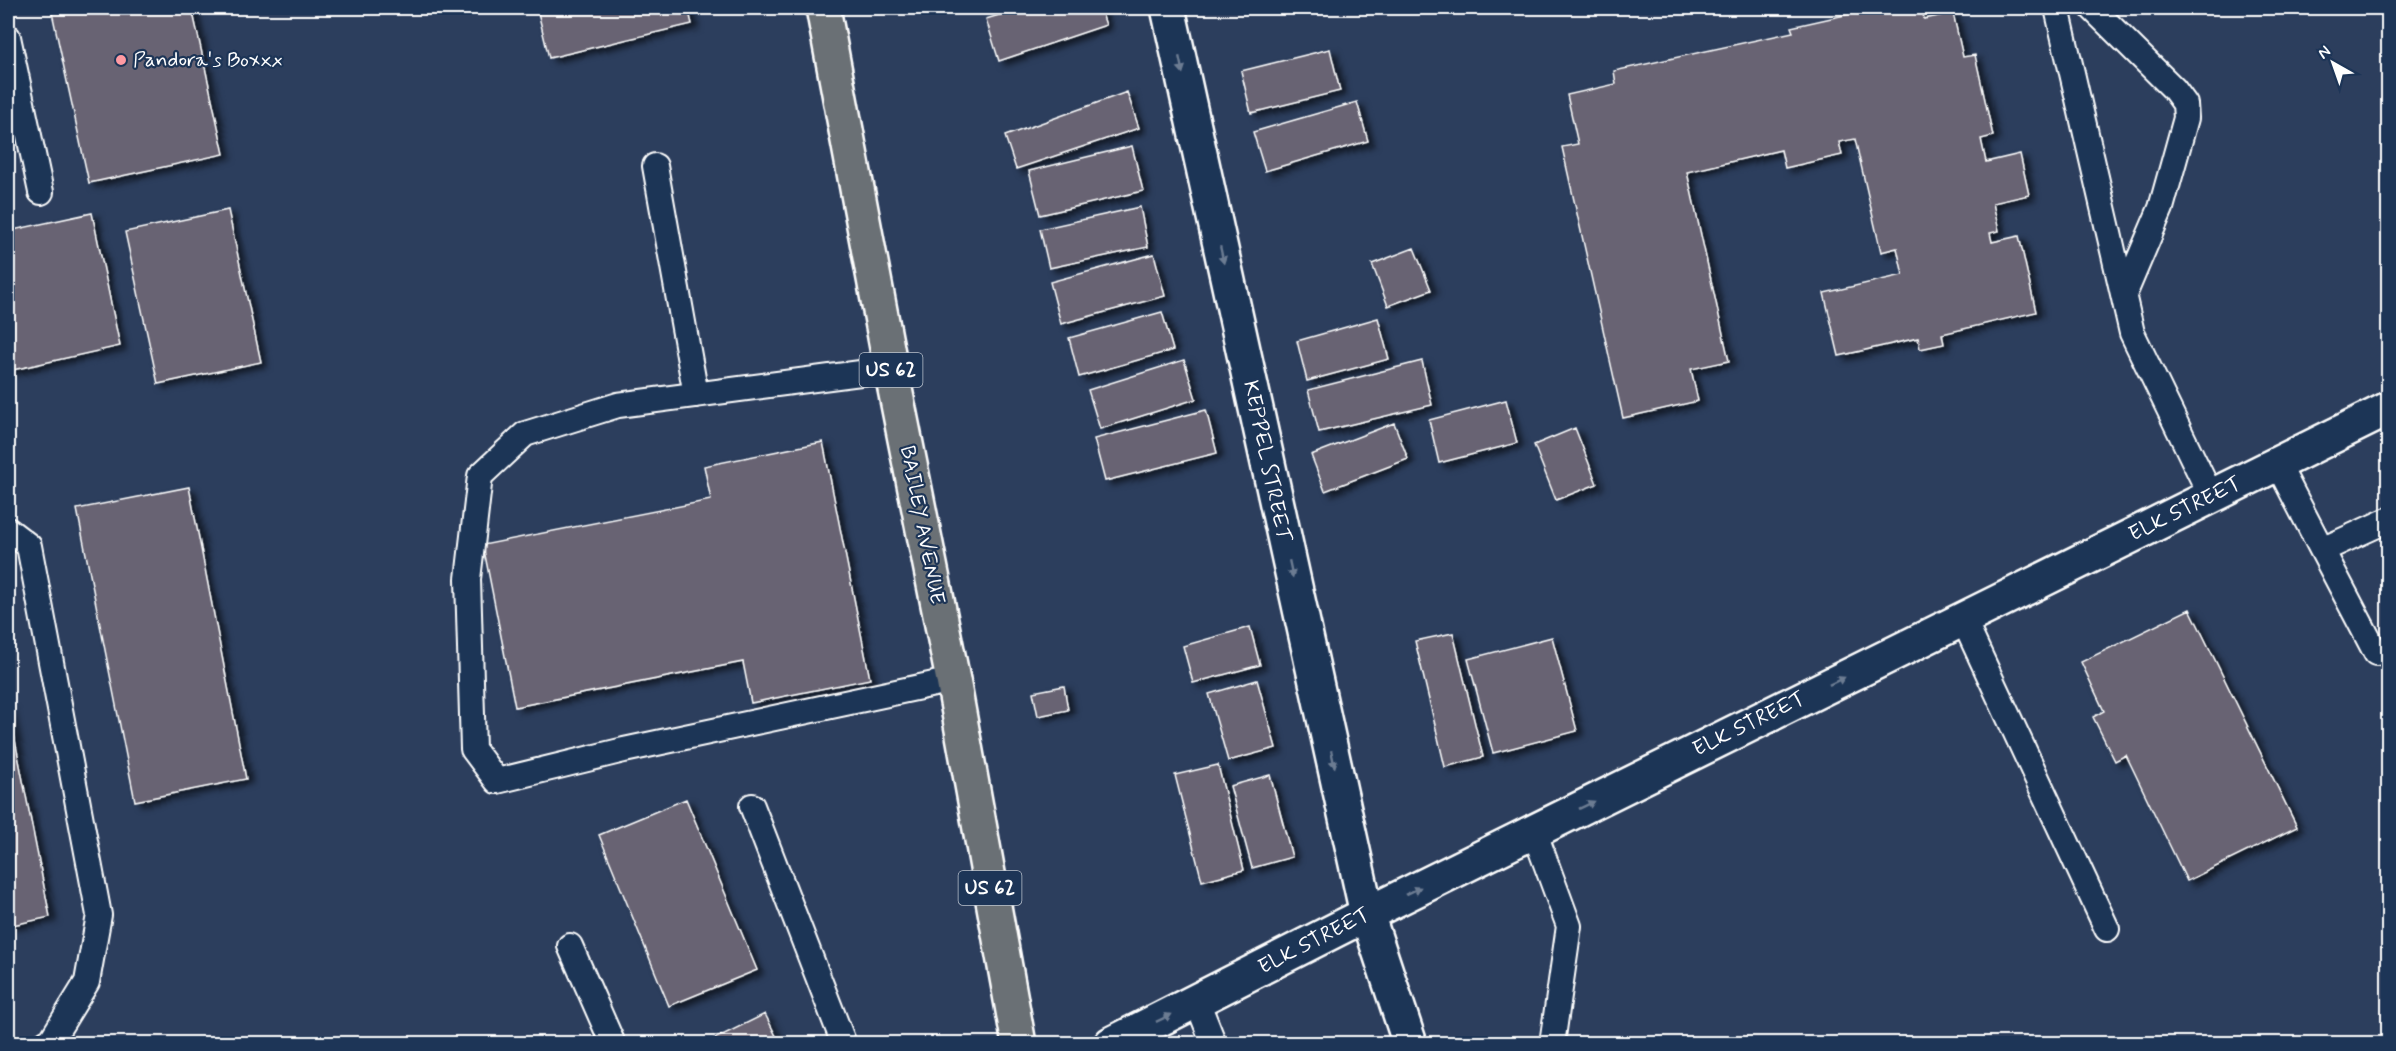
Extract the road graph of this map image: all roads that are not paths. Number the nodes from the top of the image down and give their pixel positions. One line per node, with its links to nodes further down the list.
1 (823, 8): 9 (main road, BAILEY AVENUE / US 62)
2 (1168, 8): 22 (main road, KEPPEL STREET, one-way to 22)
3 (2057, 8): 8 (lane)
4 (2092, 8): 8 (lane)
5 (8, 37): 7 (lane)
6 (655, 166): 10 (lane)
7 (41, 192)
8 (2124, 295): 13 (lane)
9 (891, 369): 10 (lane); 19 (main road, BAILEY AVENUE / US 62)
10 (696, 394): 19 (lane)
11 (2388, 408): 12 (main road, ELK STREET)
12 (2277, 463): 13 (main road, ELK STREET); 16 (lane)
13 (2211, 496): 17 (main road, ELK STREET)
14 (2388, 519): 16 (lane)
15 (8, 530): 26 (lane)
16 (2322, 550): 18 (lane)
17 (1963, 619): 21 (main road, ELK STREET, one-way to 17); 23 (lane)
18 (2376, 653)
19 (953, 680): 29 (main road, BAILEY AVENUE / US 62)
20 (752, 806): 28 (lane)
21 (1534, 831): 22 (main road, ELK STREET, one-way to 21); 33 (lane)
22 (1367, 914): 25 (main road, ELK STREET); 32 (main road, KEPPEL STREET)
23 (2107, 930)
24 (570, 946): 27 (lane)
25 (1197, 1001): 30 (main road, ELK STREET, one-way to 25); 31 (lane)
26 (45, 1044)
27 (613, 1044)
28 (844, 1044)
29 (1019, 1044)
30 (1111, 1044)
31 (1214, 1044)
32 (1410, 1044)
33 (1552, 1044)

